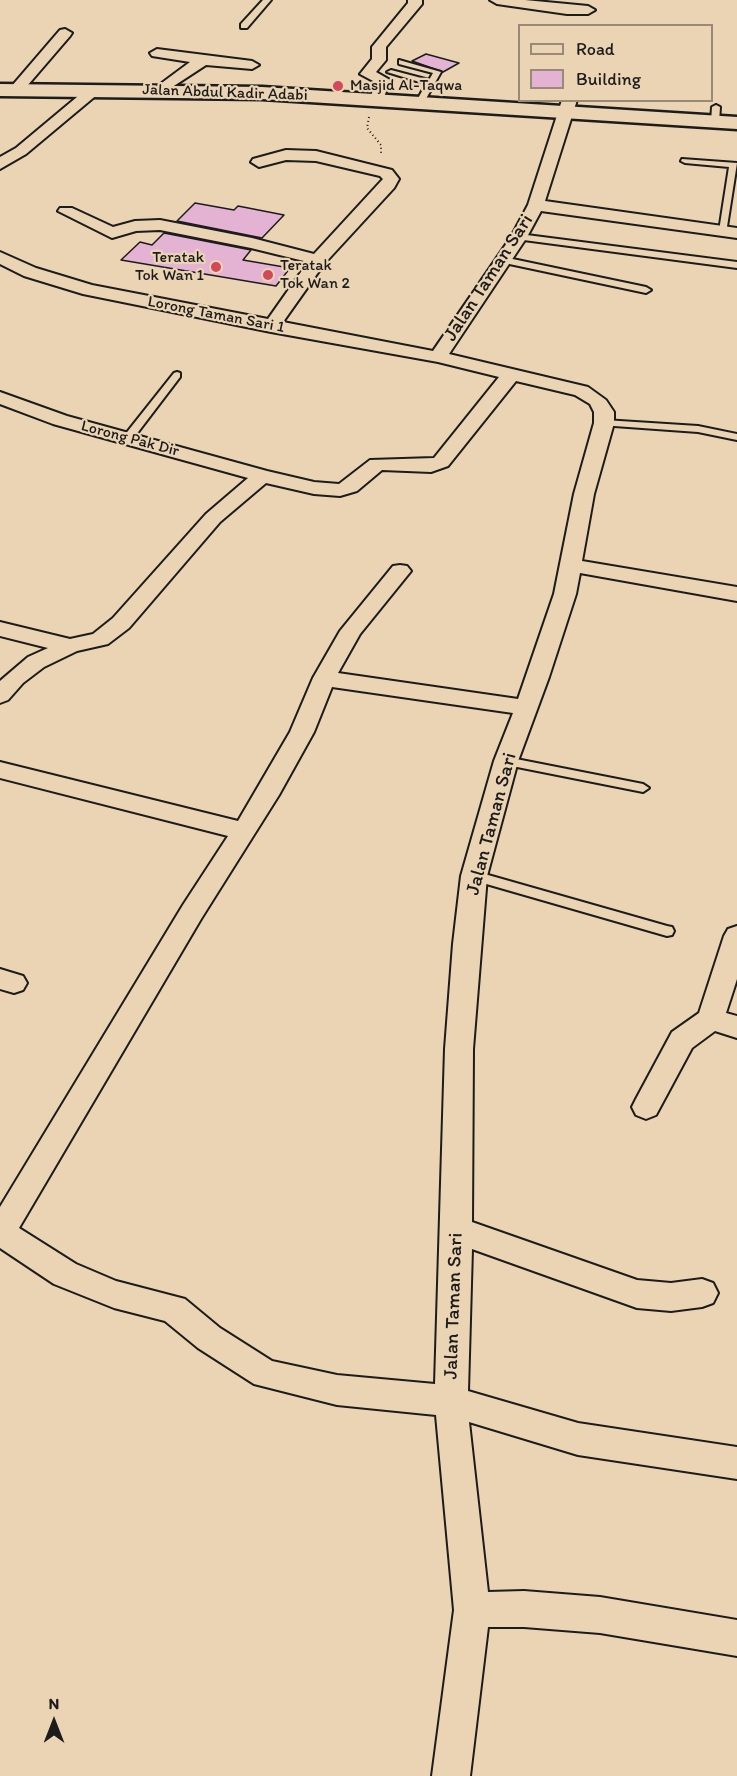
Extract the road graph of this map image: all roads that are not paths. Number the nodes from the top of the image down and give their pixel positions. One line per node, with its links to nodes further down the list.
1 (267, 0): 5 (lane)
2 (415, 0): 12 (street)
3 (497, 0): 4 (street)
4 (589, 10)
5 (244, 26)
6 (65, 33): 14 (street)
7 (157, 53): 9 (street)
8 (412, 55): 10 (lane)
9 (203, 60): 11 (street); 16 (street)
10 (402, 62): 12 (lane); 13 (lane)
11 (252, 65)
12 (387, 76): 13 (lane); 17 (street)
13 (431, 83): 18 (lane)
14 (8, 90): 15 (main road, Jalan Abdul Kadir Adabi)
15 (94, 90): 16 (main road, Jalan Abdul Kadir Adabi); 23 (street)
16 (160, 91): 17 (main road, Jalan Abdul Kadir Adabi)
17 (377, 100): 18 (main road, Jalan Abdul Kadir Adabi)
18 (420, 102): 19 (main road, Jalan Abdul Kadir Adabi)
19 (568, 106): 20 (main road, Jalan Abdul Kadir Adabi); 25 (street, Jalan Taman Sari)
20 (737, 123)
21 (685, 161): 24 (lane)
22 (259, 162): 30 (street)
23 (0, 164)
24 (735, 165): 27 (lane)
25 (536, 205): 27 (street); 28 (street, Jalan Taman Sari)
26 (66, 211): 30 (street)
27 (730, 232)
28 (519, 237): 31 (street, Jalan Taman Sari); 32 (lane)
29 (0, 257): 34 (street, Lorong Taman Sari 1)
30 (318, 260): 34 (street)
31 (503, 260): 33 (lane); 35 (street, Jalan Taman Sari)
32 (737, 265)
33 (646, 290)
34 (271, 327): 35 (street, Lorong Taman Sari 1)
35 (438, 357): 37 (street, Jalan Taman Sari)
36 (177, 375): 41 (lane)
37 (510, 376): 39 (street, Jalan Taman Sari); 42 (street, Lorong Pak Dir)
38 (0, 398): 41 (street, Lorong Pak Dir)
39 (604, 423): 40 (lane); 43 (street, Jalan Taman Sari)
40 (737, 437)
41 (128, 438): 42 (street, Lorong Pak Dir)
42 (262, 476): 47 (street)
43 (570, 565): 45 (street); 50 (street, Jalan Taman Sari)
44 (400, 571): 48 (street)
45 (737, 594)
46 (0, 629): 47 (street)
47 (70, 646): 49 (street)
48 (324, 678): 50 (street); 54 (street)
49 (0, 695)
50 (527, 708): 51 (street, Jalan Taman Sari)
51 (506, 761): 53 (lane); 55 (street, Jalan Taman Sari)
52 (0, 770): 54 (street)
53 (643, 788)
54 (244, 831): 62 (street)
55 (474, 876): 56 (lane); 61 (street, Jalan Taman Sari)
56 (667, 931)
57 (737, 936): 58 (street)
58 (711, 1020): 59 (street); 60 (street)
59 (737, 1027)
60 (646, 1107)
61 (457, 1230): 63 (street); 64 (street, Jalan Taman Sari)
62 (0, 1232): 64 (street)
63 (702, 1293)
64 (451, 1401): 65 (street); 66 (street, Jalan Taman Sari)
65 (737, 1463)
66 (472, 1610): 67 (street); 68 (street, Jalan Taman Sari)
67 (737, 1638)
68 (451, 1776)

